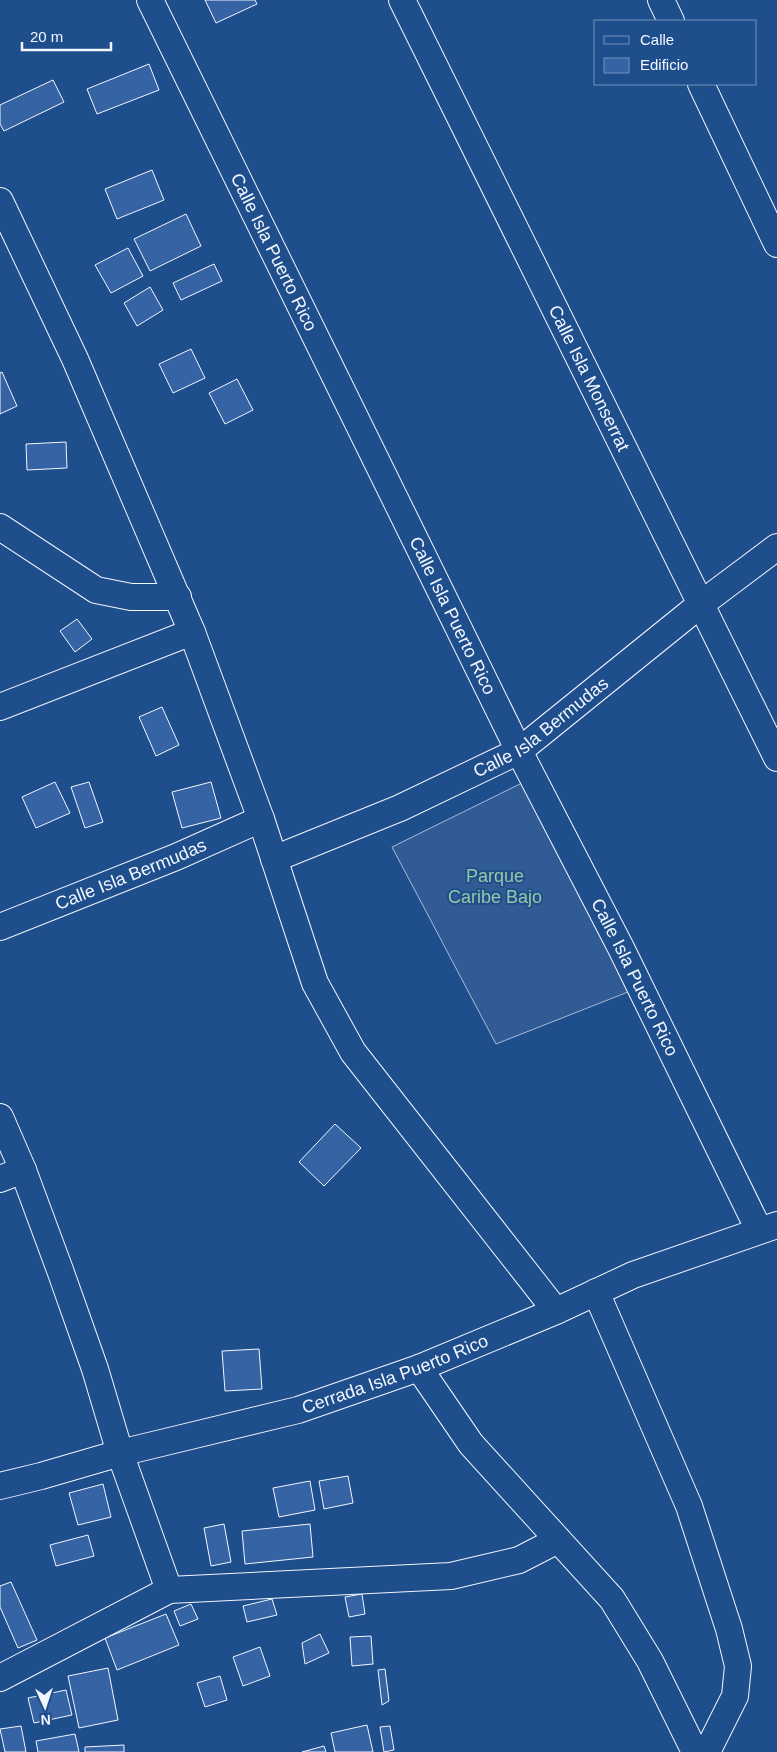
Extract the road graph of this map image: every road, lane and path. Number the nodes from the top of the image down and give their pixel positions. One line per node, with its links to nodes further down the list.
1 (150, 0): 14 (street, Calle Isla Puerto Rico)
2 (402, 0): 11 (street, Calle Isla Monserrat)
3 (661, 0): 4 (street)
4 (671, 20)
5 (701, 85): 7 (street)
6 (0, 201): 10 (street)
7 (777, 244)
8 (0, 527): 10 (street)
9 (777, 547): 11 (street, Calle Isla Bermudas)
10 (178, 598): 12 (street)
11 (701, 604): 14 (street, Calle Isla Bermudas); 15 (street, Calle Isla Monserrat)
12 (192, 632): 13 (street); 16 (street)
13 (0, 707)
14 (519, 751): 17 (street, Calle Isla Bermudas); 21 (street, Calle Isla Puerto Rico)
15 (777, 758)
16 (261, 819): 17 (street); 18 (street, Calle Isla Bermudas)
17 (274, 859): 23 (street)
18 (0, 927)
19 (0, 1117): 20 (street)
20 (12, 1174): 25 (street)
21 (768, 1228): 22 (street, Cerrada Isla Puerto Rico)
22 (596, 1292): 23 (street, Cerrada Isla Puerto Rico); 31 (street)
23 (556, 1311): 24 (street, Cerrada Isla Puerto Rico)
24 (419, 1368): 25 (street, Cerrada Isla Puerto Rico); 27 (street)
25 (120, 1453): 26 (street, Cerrada Isla Puerto Rico); 28 (street)
26 (0, 1486)
27 (558, 1540): 28 (street); 30 (street)
28 (169, 1590): 29 (street)
29 (0, 1678)
30 (696, 1752)
31 (707, 1752)

